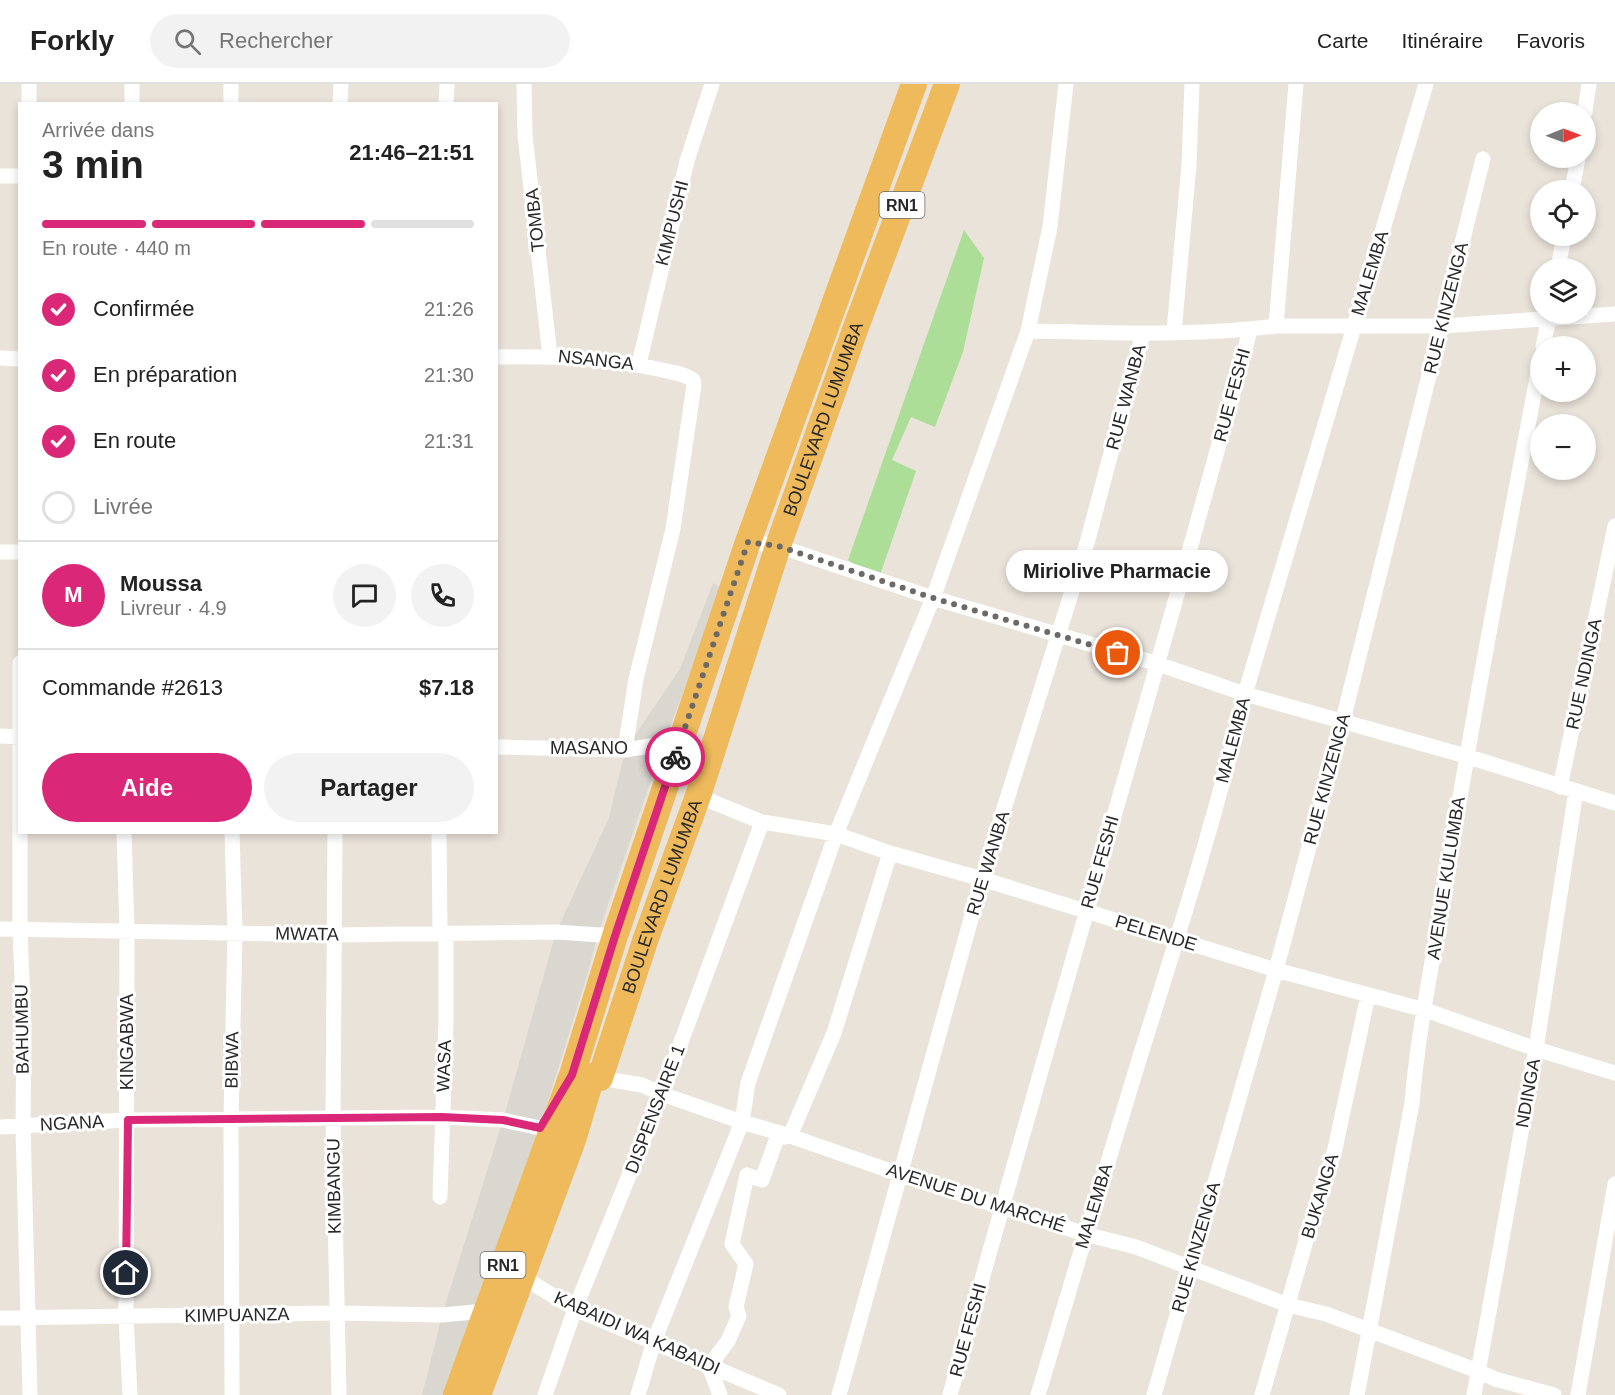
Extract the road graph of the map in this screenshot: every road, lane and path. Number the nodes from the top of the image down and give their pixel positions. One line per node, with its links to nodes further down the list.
1 (29, 84): 15 (street)
2 (132, 84): 16 (street)
3 (231, 84): 17 (street)
4 (341, 84): 18 (street)
5 (447, 84): 19 (street)
6 (524, 84): 34 (street, TOMBA)
7 (712, 84): 38 (street, KIMPUSHI)
8 (914, 84): 41 (highway, BOULEVARD LUMUMBA / RN1)
9 (947, 84): 42 (highway, BOULEVARD LUMUMBA / RN1)
10 (1066, 84): 31 (street)
11 (1192, 84): 32 (street)
12 (1296, 84): 27 (street)
13 (1426, 84): 29 (street, MALEMBA)
14 (1589, 84): 20 (street)
15 (29, 102)
16 (132, 102)
17 (231, 102)
18 (340, 102)
19 (446, 102)
20 (1587, 102)
21 (1482, 159): 28 (street, RUE KINZENGA)
22 (0, 176): 23 (street)
23 (18, 176)
24 (1596, 314): 25 (street)
25 (1615, 314)
26 (1530, 317): 28 (street)
27 (1276, 326): 29 (street); 30 (street)
28 (1442, 326): 29 (street); 49 (street, RUE KINZENGA)
29 (1354, 327): 48 (street, MALEMBA)
30 (1250, 330): 32 (street); 47 (street, RUE FESHI)
31 (1028, 331): 33 (street); 45 (street)
32 (1174, 332): 33 (street)
33 (1143, 333): 46 (street, RUE WANBA)
34 (550, 356): 35 (street, NSANGA); 38 (street, NSANGA)
35 (498, 357)
36 (0, 358): 37 (street)
37 (18, 359)
38 (639, 364): 54 (street, NSANGA)
39 (1532, 402): 55 (street, AVENUE KULUMBA)
40 (1615, 526): 56 (street, RUE NDINGA)
41 (748, 542): 42 (street); 52 (highway, BOULEVARD LUMUMBA / RN1)
42 (778, 546): 45 (street); 58 (highway, BOULEVARD LUMUMBA / RN1)
43 (0, 552): 44 (street)
44 (18, 552)
45 (933, 598): 46 (street); 66 (street)
46 (1059, 636): 47 (street); 68 (street, RUE WANBA)
47 (1158, 664): 48 (street); 69 (street, RUE FESHI)
48 (1245, 694): 49 (street); 77 (street, MALEMBA)
49 (1342, 720): 55 (street); 78 (street, RUE KINZENGA)
50 (0, 736): 51 (street)
51 (18, 737)
52 (681, 741): 54 (street, MASANO); 76 (highway, BOULEVARD LUMUMBA / RN1)
53 (498, 747): 54 (street, MASANO)
54 (625, 750)
55 (1466, 756): 56 (street); 80 (street, AVENUE KULUMBA)
56 (1560, 787): 57 (street)
57 (1576, 791): 59 (street); 81 (street, NDINGA)
58 (698, 796): 60 (street, PELENDE); 83 (highway, BOULEVARD LUMUMBA / RN1)
59 (1615, 803)
60 (762, 822): 66 (street, PELENDE); 84 (street, DISPENSAIRE 1)
61 (20, 834): 71 (street, BAHUMBU)
62 (124, 834): 72 (street, KINGABWA)
63 (232, 834): 73 (street, BIBWA)
64 (335, 834): 75 (street, KIMBANGU)
65 (439, 834): 74 (street, WASA)
66 (836, 834): 67 (street, PELENDE); 89 (street)
67 (890, 853): 68 (street, PELENDE); 93 (street)
68 (982, 879): 69 (street, PELENDE); 94 (street, RUE WANBA)
69 (1086, 911): 77 (street, PELENDE); 97 (street, RUE FESHI)
70 (0, 929): 71 (street, MWATA)
71 (20, 929): 72 (street, MWATA); 90 (street, BAHUMBU)
72 (127, 930): 73 (street, MWATA); 87 (street, KINGABWA)
73 (234, 932): 75 (street, MWATA); 88 (street, BIBWA)
74 (443, 934): 75 (street, MWATA); 76 (street, MWATA); 85 (street, WASA)
75 (334, 935): 86 (street, KIMBANGU)
76 (615, 936): 83 (highway, BOULEVARD LUMUMBA / RN1)
77 (1177, 939): 78 (street, PELENDE); 98 (street, MALEMBA)
78 (1276, 970): 79 (street, PELENDE); 99 (street, RUE KINZENGA)
79 (1368, 996): 80 (street, PELENDE); 101 (street, BUKANGA)
80 (1425, 1010): 81 (street, PELENDE); 109 (street, AVENUE KULUMBA)
81 (1536, 1049): 82 (street, PELENDE); 112 (street, NDINGA)
82 (1615, 1073)
83 (588, 1076): 84 (street, AVENUE DU MARCHÉ); 92 (highway); 92 (highway, BOULEVARD LUMUMBA / RN1); 100 (highway)
84 (662, 1094): 89 (street, AVENUE DU MARCHÉ); 102 (street, DISPENSAIRE 1)
85 (441, 1117): 86 (street, NGANA); 92 (street, NGANA); 96 (street, WASA)
86 (333, 1119): 88 (street, NGANA); 104 (street, KIMBANGU)
87 (128, 1120): 88 (street, NGANA); 90 (street, NGANA); 107 (street, KINGABWA)
88 (231, 1120): 105 (street, BIBWA)
89 (742, 1122): 93 (street, AVENUE DU MARCHÉ); 110 (street)
90 (23, 1126): 91 (street, NGANA); 106 (street, BAHUMBU)
91 (0, 1127)
92 (554, 1134): 103 (highway); 118 (highway, BOULEVARD LUMUMBA / RN1); 119 (highway, BOULEVARD LUMUMBA / RN1)
93 (790, 1136): 94 (street, AVENUE DU MARCHÉ); 111 (street)
94 (902, 1175): 97 (street, AVENUE DU MARCHÉ); 125 (street, RUE WANBA)
95 (1615, 1184): 133 (street)
96 (440, 1197)
97 (1002, 1206): 98 (street, AVENUE DU MARCHÉ); 126 (street, RUE FESHI)
98 (1085, 1234): 99 (street, AVENUE DU MARCHÉ); 127 (street, MALEMBA)
99 (1190, 1268): 101 (street, AVENUE DU MARCHÉ); 128 (street, RUE KINZENGA)
100 (529, 1281): 102 (street, KABAIDI WA KABAIDI); 120 (highway)
101 (1288, 1305): 109 (street, AVENUE DU MARCHÉ); 129 (street, BUKANGA)
102 (575, 1309): 110 (street, KABAIDI WA KABAIDI); 121 (street, DISPENSAIRE 1)
103 (474, 1312): 104 (street, KIMPUANZA); 117 (highway)
104 (336, 1313): 105 (street, KIMPUANZA); 116 (street, KIMBANGU)
105 (231, 1314): 107 (street, KIMPUANZA); 115 (street, BIBWA)
106 (28, 1317): 107 (street, KIMPUANZA); 108 (street, KIMPUANZA); 113 (street, BAHUMBU)
107 (126, 1317): 114 (street, KINGABWA)
108 (0, 1318)
109 (1369, 1330): 112 (street, AVENUE DU MARCHÉ); 130 (street, AVENUE KULUMBA)
110 (654, 1341): 111 (street, KABAIDI WA KABAIDI); 122 (street)
111 (709, 1366): 123 (street); 124 (street, KABAIDI WA KABAIDI)
112 (1479, 1371): 131 (street, NDINGA); 132 (street, AVENUE DU MARCHÉ)
113 (30, 1395)
114 (130, 1395)
115 (232, 1395)
116 (339, 1395)
117 (444, 1395)
118 (456, 1395)
119 (478, 1395)
120 (487, 1395)
121 (545, 1395)
122 (638, 1395)
123 (720, 1395)
124 (779, 1395)
125 (840, 1395)
126 (950, 1395)
127 (1038, 1395)
128 (1154, 1395)
129 (1262, 1395)
130 (1358, 1395)
131 (1474, 1395)
132 (1554, 1395)
133 (1578, 1395)

